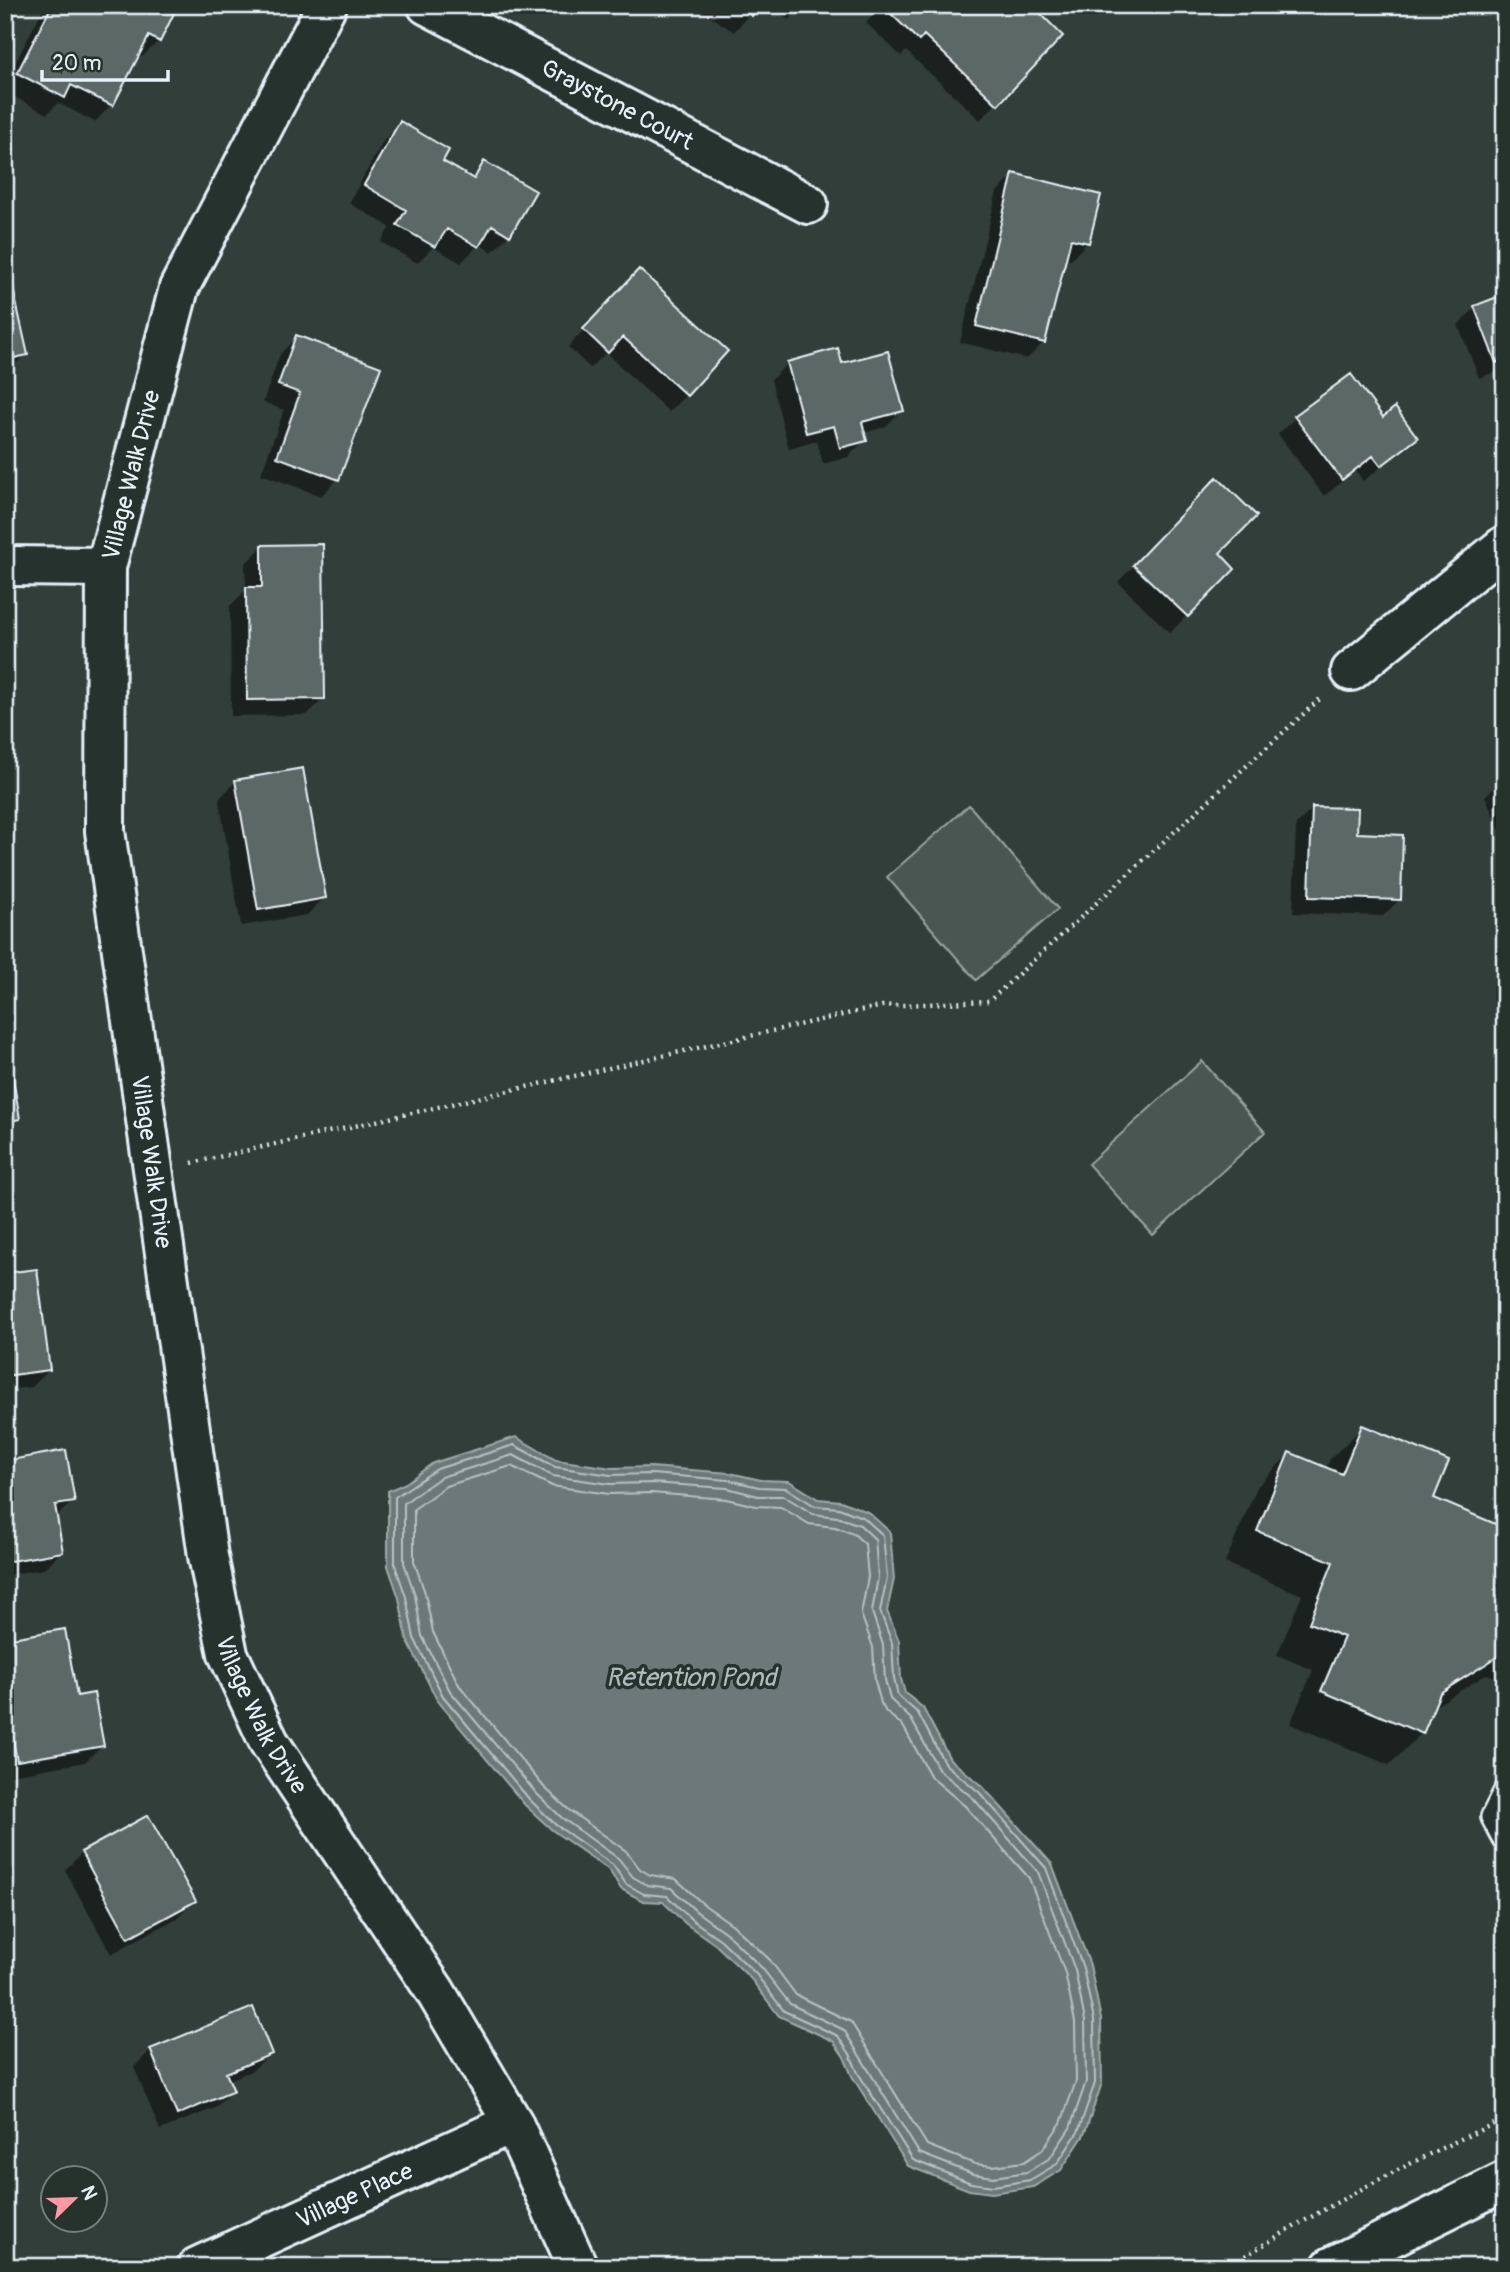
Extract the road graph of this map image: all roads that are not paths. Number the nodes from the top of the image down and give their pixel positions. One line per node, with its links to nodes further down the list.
1 (327, 5): 6 (street, Village Walk Drive)
2 (427, 5): 3 (street, Graystone Court)
3 (808, 204)
4 (1505, 545): 7 (street)
5 (5, 566): 6 (street)
6 (106, 567): 10 (street, Village Walk Drive)
7 (1351, 670)
8 (1505, 1793): 9 (lane)
9 (1505, 1839)
10 (513, 2123): 12 (street, Village Place); 13 (street, Village Walk Drive)
11 (1505, 2181): 14 (street)
12 (197, 2267)
13 (578, 2267)
14 (1331, 2267)

